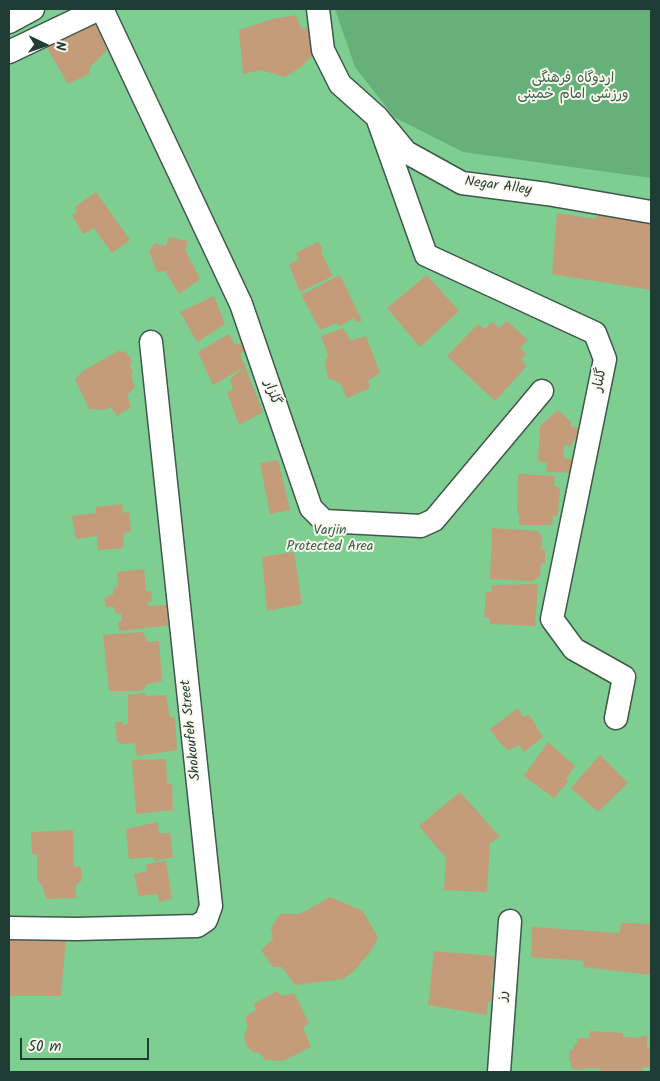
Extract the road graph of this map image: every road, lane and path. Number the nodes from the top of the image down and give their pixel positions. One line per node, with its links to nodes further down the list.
1 (33, 9): 4 (street)
2 (101, 9): 5 (street); 9 (street, گلزار)
3 (318, 9): 6 (street, Negar Alley)
4 (9, 22)
5 (9, 52)
6 (377, 117): 7 (street, Negar Alley); 10 (street, گلنار)
7 (651, 212)
8 (151, 342): 12 (street, Shokoufeh Street)
9 (542, 391)
10 (616, 718)
11 (510, 921): 13 (street, رز)
12 (9, 928)
13 (499, 1072)

